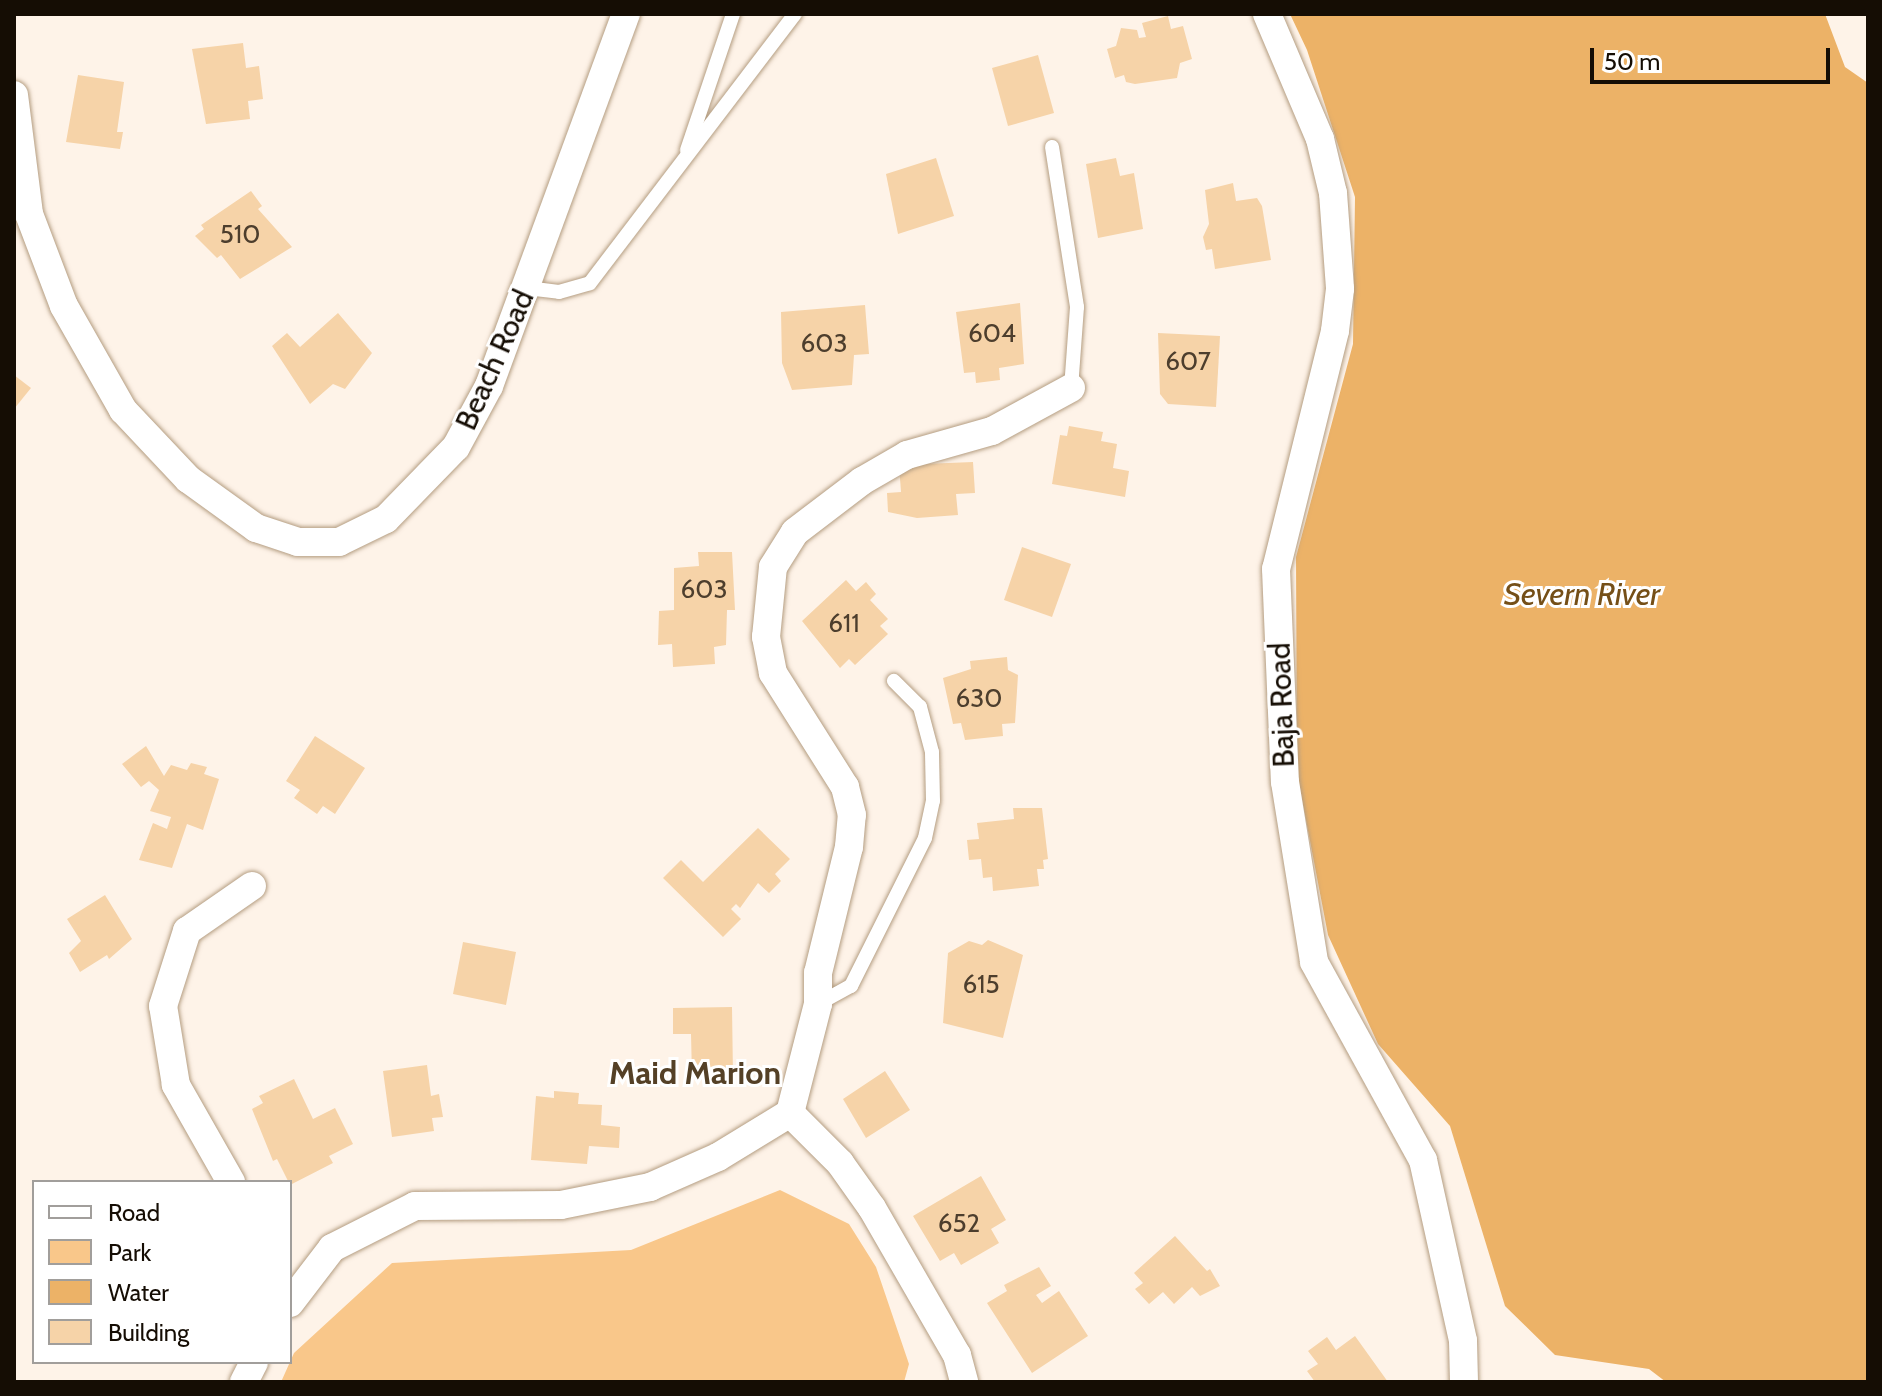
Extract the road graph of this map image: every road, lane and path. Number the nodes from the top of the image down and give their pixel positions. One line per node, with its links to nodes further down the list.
1 (626, 14): 8 (street, Beach Road)
2 (733, 14): 7 (lane)
3 (795, 14): 7 (lane)
4 (1267, 14): 19 (street, Baja Road)
5 (14, 95): 8 (street, Beach Road)
6 (1052, 147): 9 (lane)
7 (683, 161): 8 (lane)
8 (527, 288)
9 (1071, 388): 12 (street)
10 (894, 681): 12 (lane)
11 (252, 886): 14 (street)
12 (818, 1004): 13 (street)
13 (790, 1113): 15 (street); 18 (street)
14 (230, 1180)
15 (292, 1300)
16 (253, 1364): 17 (street)
17 (244, 1382)
18 (964, 1382)
19 (1464, 1382)

